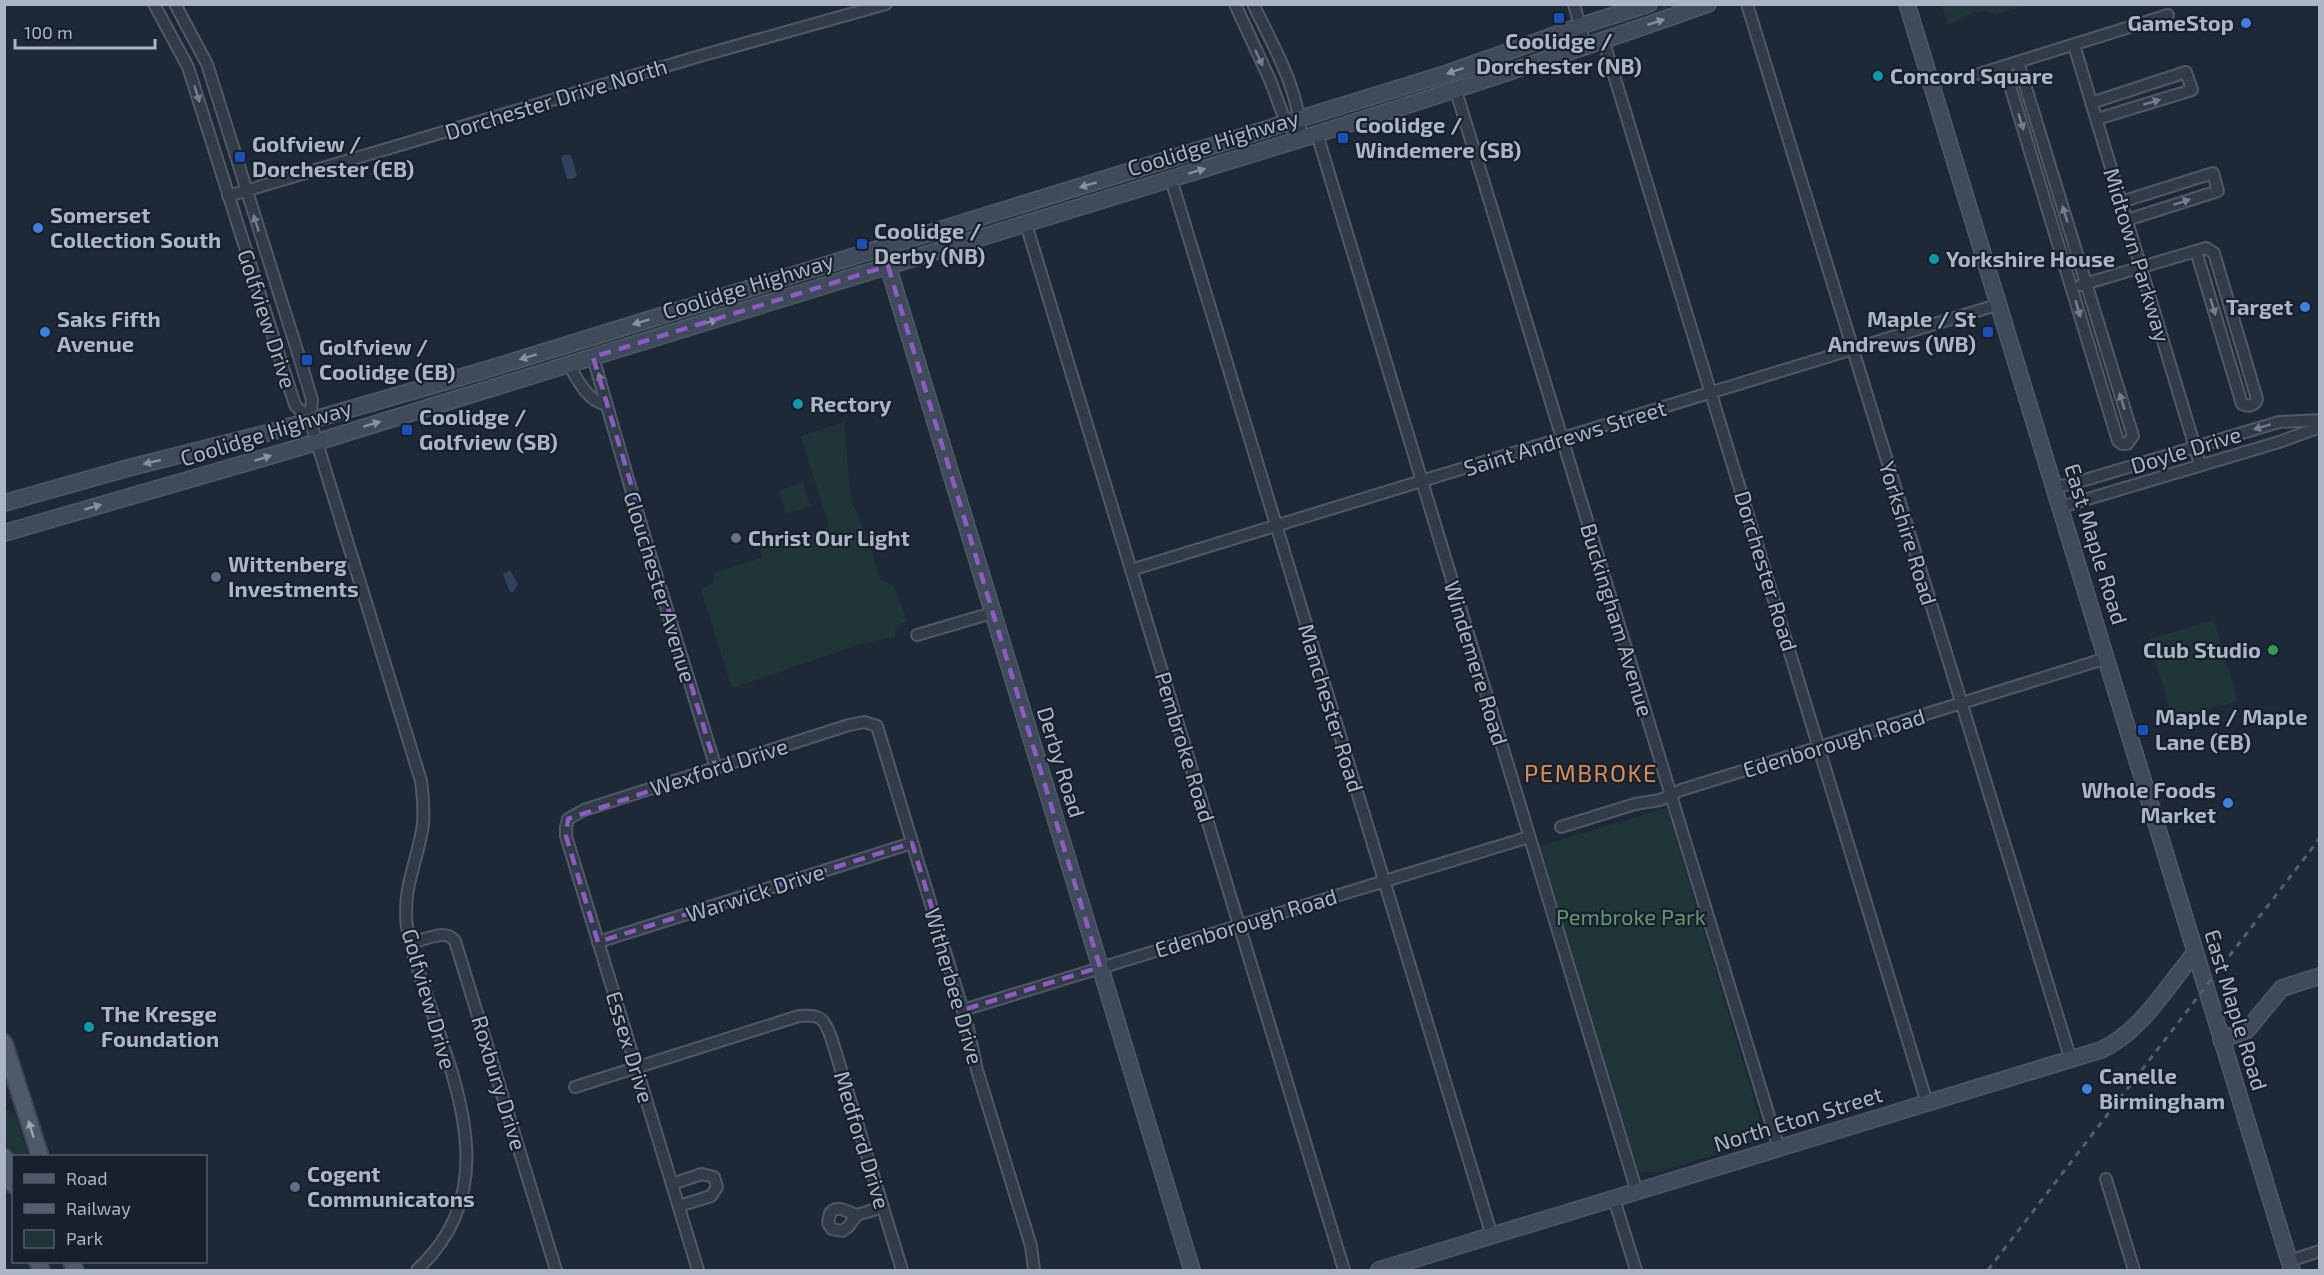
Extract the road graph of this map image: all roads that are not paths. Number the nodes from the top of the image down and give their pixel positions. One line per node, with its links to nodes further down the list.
1 (154, 4): 28 (street, Golfview Drive, one-way to 28)
2 (175, 4): 26 (street, Golfview Drive)
3 (886, 4): 26 (street, Dorchester Drive North)
4 (1235, 4): 22 (street, one-way to 22)
5 (1254, 4): 22 (street)
6 (1574, 4): 12 (street)
7 (1649, 4): 12 (main road, Coolidge Highway)
8 (1708, 4): 13 (main road, Coolidge Highway, one-way to 8)
9 (1747, 4): 43 (street, Yorkshire Road)
10 (1907, 4): 40 (main road, East Maple Road)
11 (2168, 15): 15 (street)
12 (1580, 26): 14 (street); 22 (main road, Coolidge Highway, one-way to 22)
13 (1603, 39): 14 (main road, Coolidge Highway); 50 (street, Dorchester Road)
14 (1586, 45): 19 (main road, Coolidge Highway)
15 (2074, 45): 16 (street); 20 (street, Midtown Parkway)
16 (2018, 62): 17 (street); 27 (street)
17 (2004, 66): 18 (street); 29 (street, one-way to 29)
18 (1978, 74)
19 (1456, 91): 23 (main road, Coolidge Highway); 55 (street, Buckingham Avenue)
20 (2091, 103): 21 (street, Midtown Parkway); 21 (street, one-way to 20)
21 (2097, 119): 30 (street, Midtown Parkway)
22 (1294, 121): 24 (street); 36 (main road, Coolidge Highway, one-way to 36)
23 (1317, 134): 24 (main road, Coolidge Highway); 60 (street, Windemere Road)
24 (1301, 139): 25 (main road, Coolidge Highway, one-way to 24)
25 (1171, 179): 32 (main road, Coolidge Highway); 65 (street, Manchester Road)
26 (246, 191): 28 (street, Dorchester Drive North); 52 (street, Golfview Drive, one-way to 26)
27 (2058, 194): 29 (street); 37 (street, one-way to 27)
28 (228, 196): 52 (street, Golfview Drive)
29 (2045, 198): 38 (street)
30 (2121, 202): 31 (street, Midtown Parkway); 31 (street, one-way to 30)
31 (2127, 220): 35 (street, Midtown Parkway)
32 (1026, 224): 34 (main road, Coolidge Highway); 67 (street, Pembroke Road)
33 (2196, 251): 35 (street); 41 (street); 42 (street, one-way to 42)
34 (888, 266): 39 (main road, Coolidge Highway); 68 (main road, Derby Road)
35 (2141, 267): 37 (street); 57 (street, Midtown Parkway)
36 (804, 273): 39 (main road); 47 (main road, Coolidge Highway, one-way to 47)
37 (2086, 284): 38 (street); 46 (street)
38 (2072, 288): 48 (street, one-way to 48)
39 (804, 293): 44 (main road, Coolidge Highway, one-way to 39)
40 (2000, 304): 43 (street, Saint Andrews Street); 61 (main road, East Maple Road)
41 (2236, 330): 42 (street); 42 (street)
42 (2221, 334)
43 (1853, 349): 50 (street, Saint Andrews Street); 71 (street, Yorkshire Road)
44 (593, 357): 45 (main road, Coolidge Highway); 51 (street, Glouchester Avenue, one-way to 44)
45 (569, 365): 49 (main road, Coolidge Highway); 51 (street)
46 (2111, 368): 48 (street); 48 (street, one-way to 46)
47 (482, 371): 49 (main road); 52 (main road, Coolidge Highway)
48 (2097, 372)
49 (478, 392): 56 (main road, Coolidge Highway, one-way to 49)
50 (1712, 393): 55 (street, Saint Andrews Street); 73 (street, Dorchester Road)
51 (606, 405): 74 (street, Glouchester Avenue)
52 (310, 420): 56 (street, Golfview Drive); 59 (main road, Coolidge Highway, one-way to 59)
53 (2319, 420): 57 (street, Doyle Drive, one-way to 57)
54 (2319, 427): 58 (street, Doyle Drive)
55 (1562, 439): 60 (street, Saint Andrews Street); 75 (street, Buckingham Avenue)
56 (316, 441): 62 (main road, Coolidge Highway, one-way to 56); 83 (street, Golfview Drive)
57 (2195, 447): 58 (street, Midtown Parkway); 61 (street, Doyle Drive)
58 (2200, 465): 64 (street, Doyle Drive)
59 (128, 468): 62 (main road); 63 (main road, Coolidge Highway)
60 (1422, 482): 65 (street, Saint Andrews Street); 78 (street, Windemere Road)
61 (2055, 487): 64 (main road, East Maple Road)
62 (126, 498): 66 (main road, Coolidge Highway, one-way to 62)
63 (4, 504)
64 (2061, 507): 70 (main road, East Maple Road)
65 (1276, 526): 67 (street, Saint Andrews Street); 80 (street, Manchester Road)
66 (4, 533)
67 (1131, 570): 81 (street, Pembroke Road)
68 (993, 613): 69 (street); 85 (main road, Derby Road)
69 (917, 635)
70 (2108, 658): 71 (street, Edenborough Road); 84 (main road, East Maple Road)
71 (1960, 704): 73 (street, Edenborough Road); 90 (street, Yorkshire Road)
72 (877, 726): 74 (street, Wexford Drive); 79 (street, Witherbee Drive)
73 (1819, 747): 75 (street, Edenborough Road); 95 (street, Dorchester Road)
74 (716, 768): 76 (street, Wexford Drive)
75 (1670, 795): 77 (street, Edenborough Road); 96 (street, Buckingham Avenue)
76 (567, 823): 82 (street, Essex Drive)
77 (1561, 826)
78 (1529, 837): 80 (street, Edenborough Road); 102 (street, Windemere Road)
79 (912, 843): 82 (street, Warwick Drive); 87 (street, Witherbee Drive)
80 (1384, 880): 81 (street, Edenborough Road); 107 (street, Manchester Road)
81 (1239, 925): 85 (street, Edenborough Road); 118 (street, Pembroke Road)
82 (598, 942): 91 (street, Essex Drive)
83 (411, 943): 111 (street, Golfview Drive); 112 (street, Roxbury Drive)
84 (2195, 953): 88 (main road, East Maple Road); 90 (main road, North Eton Street)
85 (1100, 967): 87 (street, Edenborough Road); 117 (main road, Derby Road)
86 (2319, 976): 88 (main road)
87 (963, 1010): 108 (street, Witherbee Drive)
88 (2221, 1040): 110 (main road, East Maple Road)
89 (4, 1043): 94 (main road)
90 (2071, 1060): 95 (main road, North Eton Street)
91 (636, 1067): 92 (street); 101 (street, Essex Drive); 105 (street, Medford Drive)
92 (575, 1087)
93 (4, 1095): 94 (main road)
94 (22, 1101): 97 (main road, one-way to 94)
95 (1927, 1103): 96 (main road, North Eton Street)
96 (1779, 1149): 102 (main road, North Eton Street)
97 (40, 1155)
98 (4, 1157): 99 (main road)
99 (12, 1179)
100 (2106, 1179): 121 (street)
101 (672, 1184): 104 (street, Essex Drive); 104 (street)
102 (1637, 1191): 103 (main road, North Eton Street)
103 (1614, 1199): 107 (main road, North Eton Street); 120 (street)
104 (679, 1206): 113 (street, Essex Drive)
105 (883, 1207): 106 (street); 114 (street, Medford Drive)
106 (856, 1215)
107 (1492, 1236): 119 (main road, North Eton Street)
108 (1031, 1246): 115 (street, Witherbee Drive); 116 (street, Witherbee Drive)
109 (2319, 1251): 110 (street)
110 (2290, 1266)
111 (417, 1270)
112 (556, 1270)
113 (698, 1270)
114 (902, 1270)
115 (1034, 1270)
116 (1043, 1270)
117 (1192, 1270)
118 (1344, 1270)
119 (1379, 1270)
120 (1636, 1270)
121 (2134, 1270)

